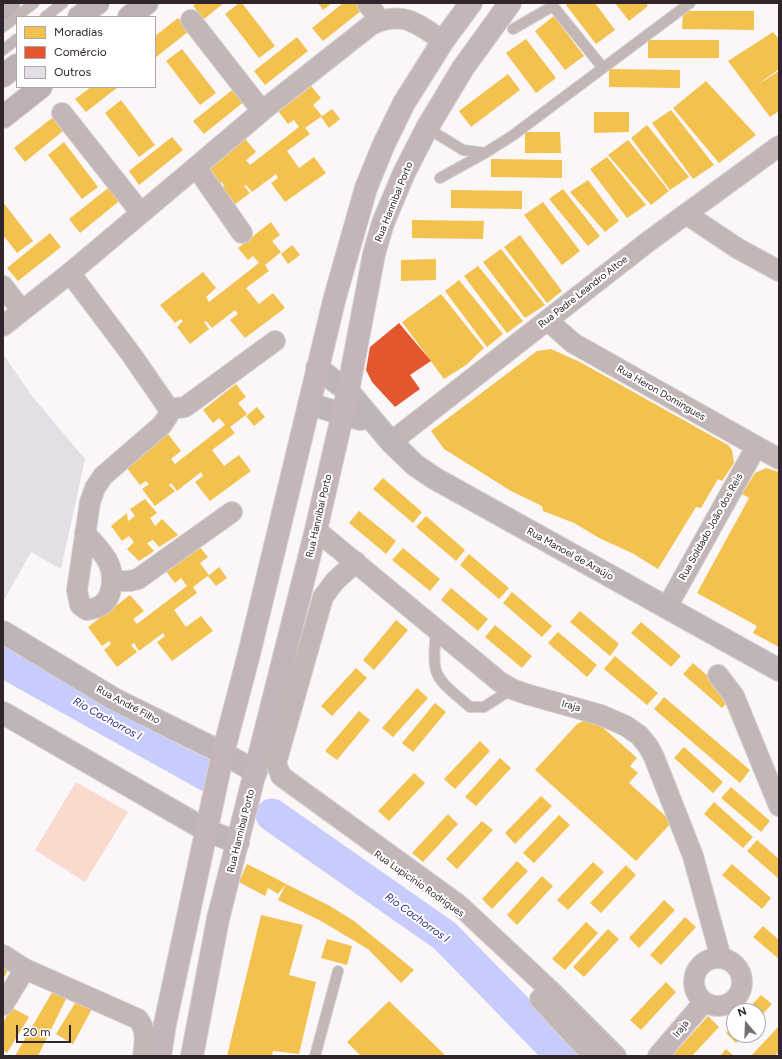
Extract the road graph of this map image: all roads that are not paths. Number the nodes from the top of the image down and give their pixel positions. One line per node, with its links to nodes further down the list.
1 (9, 3): 11 (highway)
2 (34, 3): 12 (lane)
3 (63, 3): 13 (lane)
4 (98, 3): 14 (highway)
5 (147, 3): 15 (highway)
6 (368, 3): 18 (street)
7 (471, 3): 22 (main road)
8 (510, 3): 31 (main road, Rua Hannibal Porto)
9 (690, 3): 25 (lane)
10 (554, 4): 20 (lane); 25 (lane)
11 (3, 8)
12 (17, 16)
13 (46, 16)
14 (80, 16)
15 (130, 16)
16 (16, 17): 19 (lane)
17 (191, 20): 28 (street)
18 (381, 21): 22 (street); 28 (street)
19 (3, 27)
20 (513, 29)
21 (16, 40): 23 (lane)
22 (443, 42): 46 (main road)
23 (3, 50)
24 (16, 66): 26 (highway)
25 (603, 68): 33 (lane)
26 (3, 76)
27 (39, 88): 30 (highway)
28 (262, 111): 34 (street)
29 (62, 113): 36 (street)
30 (3, 117)
31 (427, 128): 33 (lane); 47 (main road, Rua Hannibal Porto)
32 (779, 146): 37 (street, Rua Padre Leandro Altoe)
33 (485, 153): 35 (lane)
34 (196, 167): 36 (street); 38 (street)
35 (440, 178)
36 (142, 213): 40 (street)
37 (686, 214): 39 (street); 43 (street, Rua Padre Leandro Altoe)
38 (242, 233)
39 (779, 272)
40 (70, 273): 42 (street); 49 (street)
41 (3, 286): 42 (street)
42 (22, 311): 44 (street)
43 (547, 320): 52 (street, Rua Padre Leandro Altoe); 53 (street, Rua Heron Domingues)
44 (3, 326)
45 (275, 341): 49 (street)
46 (317, 368): 47 (street, Rua Manoel de Araújo); 48 (main road)
47 (348, 391): 50 (main road, Rua Hannibal Porto); 51 (street, Rua Manoel de Araújo)
48 (308, 404): 50 (street); 67 (main road)
49 (169, 409): 57 (street)
50 (342, 413): 51 (street); 56 (main road, Rua Hannibal Porto)
51 (373, 422): 52 (street, Rua Manoel de Araújo)
52 (391, 442): 60 (street, Rua Manoel de Araújo)
53 (756, 447): 54 (street, Rua Heron Domingues); 60 (street, Rua Soldado João dos Reis)
54 (779, 459)
55 (232, 512): 59 (street)
56 (316, 530): 58 (street, Iraja); 68 (main road, Rua Hannibal Porto)
57 (85, 533): 59 (street); 59 (street)
58 (356, 562): 61 (street, Iraja); 83 (street)
59 (114, 581)
60 (667, 607): 63 (street, Rua Manoel de Araújo)
61 (436, 629): 65 (street, Iraja); 65 (lane)
62 (3, 632): 67 (street, Rua André Filho)
63 (779, 670)
64 (718, 675): 69 (street)
65 (512, 689): 73 (street, Iraja)
66 (3, 713): 70 (street)
67 (224, 753): 68 (street, Rua André Filho); 70 (main road)
68 (256, 772): 71 (main road, Rua Hannibal Porto); 82 (street, Rua Lupicínio Rodrigues)
69 (779, 806)
70 (206, 830): 71 (street); 79 (main road)
71 (238, 843): 80 (main road, Rua Hannibal Porto)
72 (3, 955): 74 (street)
73 (722, 958): 76 (street); 76 (street)
74 (25, 969): 77 (street); 78 (street)
75 (338, 971): 81 (lane)
76 (704, 1002): 84 (street, Iraja)
77 (3, 1005)
78 (143, 1056)
79 (160, 1056)
80 (192, 1056)
81 (315, 1056)
82 (593, 1056)
83 (616, 1056)
84 (658, 1056)

